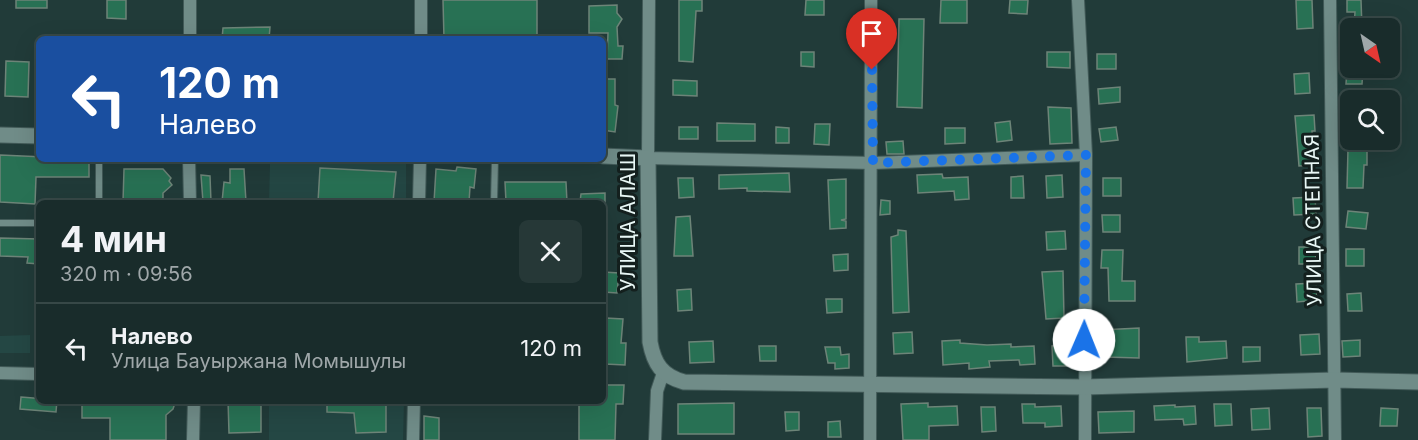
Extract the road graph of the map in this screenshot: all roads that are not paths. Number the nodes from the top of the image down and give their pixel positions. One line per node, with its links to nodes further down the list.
1 (190, 0): 7 (street)
2 (421, 0): 8 (street)
3 (649, 0): 13 (street, УЛИЦА АЛАШ)
4 (871, 0): 18 (street)
5 (1078, 0): 11 (street)
6 (1329, 0): 28 (street, УЛИЦА СТЕПНАЯ)
7 (190, 36)
8 (421, 36)
9 (0, 135): 10 (street)
10 (36, 136)
11 (1086, 155): 18 (street); 31 (street)
12 (606, 156): 13 (street)
13 (648, 158): 18 (street); 27 (street, УЛИЦА АЛАШ)
14 (99, 162): 19 (lane)
15 (189, 162): 20 (street)
16 (420, 162): 21 (street)
17 (495, 162): 22 (lane)
18 (873, 163): 30 (street)
19 (99, 200)
20 (190, 200)
21 (419, 200)
22 (494, 200)
23 (0, 223): 24 (lane)
24 (36, 223)
25 (0, 373): 26 (street)
26 (36, 374)
27 (663, 374): 30 (street); 36 (street)
28 (1335, 380): 29 (street); 31 (street); 39 (street, УЛИЦА СТЕПНАЯ)
29 (1418, 382)
30 (870, 385): 31 (street); 37 (street)
31 (1084, 387): 38 (street)
32 (194, 404): 34 (street)
33 (414, 404): 35 (street)
34 (194, 440)
35 (413, 440)
36 (655, 440)
37 (870, 440)
38 (1085, 440)
39 (1335, 440)

